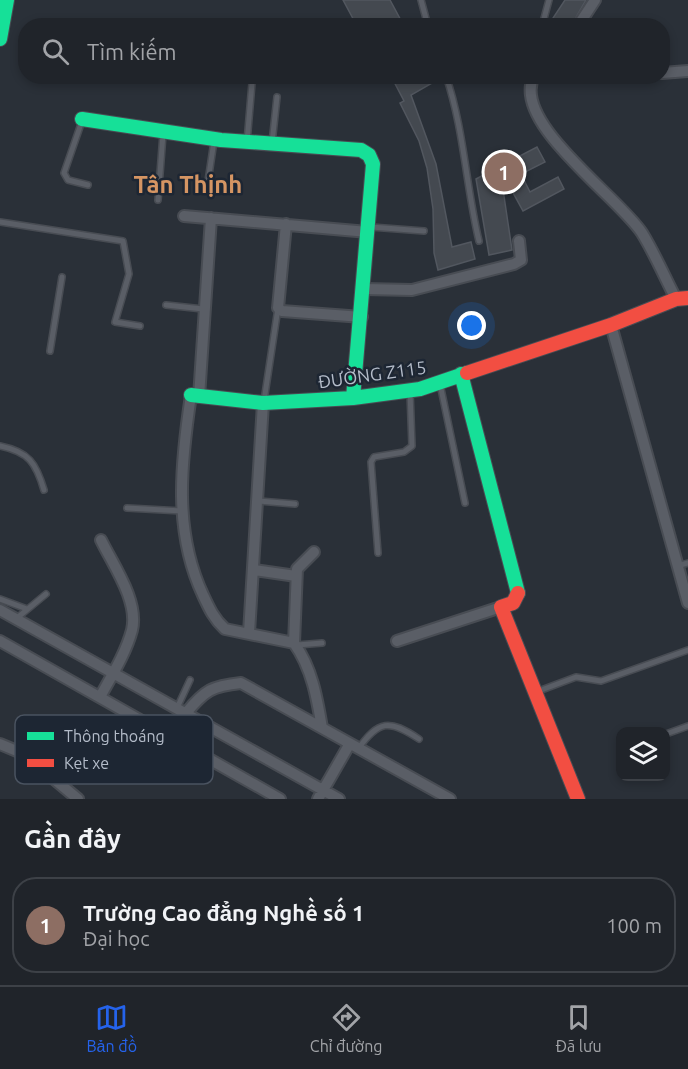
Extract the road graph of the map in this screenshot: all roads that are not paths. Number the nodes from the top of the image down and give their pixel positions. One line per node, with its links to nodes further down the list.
1 (7, 0): 8 (street)
2 (421, 0): 5 (lane)
3 (549, 0): 6 (lane)
4 (595, 0): 7 (street)
5 (426, 18)
6 (544, 18)
7 (583, 18)
8 (0, 39)
9 (688, 71): 10 (street)
10 (670, 72)
11 (252, 84): 18 (lane)
12 (448, 84): 29 (lane)
13 (530, 84): 33 (street)
14 (277, 97): 19 (lane)
15 (82, 119): 16 (street); 20 (lane)
16 (163, 134): 17 (street); 22 (lane)
17 (214, 140): 18 (street); 21 (lane)
18 (247, 143): 19 (street)
19 (272, 145): 27 (street)
20 (88, 184)
21 (207, 188)
22 (158, 200)
23 (184, 216): 24 (street)
24 (211, 218): 26 (street); 36 (street)
25 (0, 222): 39 (lane)
26 (286, 224): 27 (street); 35 (street)
27 (369, 230): 28 (lane); 32 (street)
28 (424, 231)
29 (479, 241)
30 (519, 241): 32 (street)
31 (62, 277): 40 (lane)
32 (364, 289): 37 (street)
33 (682, 299): 38 (street, ĐƯỜNG Z115)
34 (166, 305): 36 (lane)
35 (278, 308): 37 (street); 46 (lane)
36 (203, 309): 44 (street)
37 (362, 317): 45 (street)
38 (611, 325): 41 (street, ĐƯỜNG Z115); 57 (street)
39 (140, 326)
40 (50, 351)
41 (461, 374): 42 (street, ĐƯỜNG Z115); 63 (street)
42 (440, 383): 43 (street, ĐƯỜNG Z115); 50 (lane)
43 (410, 390): 45 (street, ĐƯỜNG Z115); 56 (lane)
44 (195, 396): 46 (street, ĐƯỜNG Z115); 53 (street)
45 (352, 398): 46 (street, ĐƯỜNG Z115)
46 (263, 403): 49 (street)
47 (0, 446): 48 (lane)
48 (44, 490)
49 (259, 501): 51 (lane); 58 (street)
50 (465, 503)
51 (295, 504)
52 (127, 508): 53 (lane)
53 (182, 511): 67 (street)
54 (101, 540): 73 (street)
55 (314, 552): 59 (street)
56 (378, 553)
57 (683, 565): 62 (street)
58 (254, 570): 59 (street); 67 (street)
59 (296, 576): 71 (street)
60 (46, 594): 64 (lane)
61 (0, 599): 64 (lane)
62 (688, 603)
63 (501, 607): 69 (street); 75 (street)
64 (27, 609): 66 (lane)
65 (0, 610): 66 (street)
66 (17, 618): 73 (street)
67 (249, 633): 71 (street)
68 (0, 641): 76 (street)
69 (397, 641)
70 (322, 643): 71 (lane)
71 (295, 644): 81 (street)
72 (688, 650): 75 (lane)
73 (113, 672): 76 (street); 77 (street)
74 (190, 680): 77 (lane)
75 (534, 693): 95 (street)
76 (99, 697): 78 (street)
77 (182, 710): 79 (street); 81 (street)
78 (131, 715)
79 (190, 715)
80 (688, 726): 83 (lane)
81 (322, 728): 86 (street)
82 (213, 729): 90 (street)
83 (670, 733)
84 (419, 739): 86 (lane)
85 (0, 744): 87 (street)
86 (353, 747): 90 (street); 94 (street)
87 (15, 750)
88 (213, 761): 92 (street)
89 (63, 784): 91 (street)
90 (320, 794): 93 (street)
91 (78, 799)
92 (280, 799)
93 (339, 799)
94 (450, 799)
95 (578, 799)

